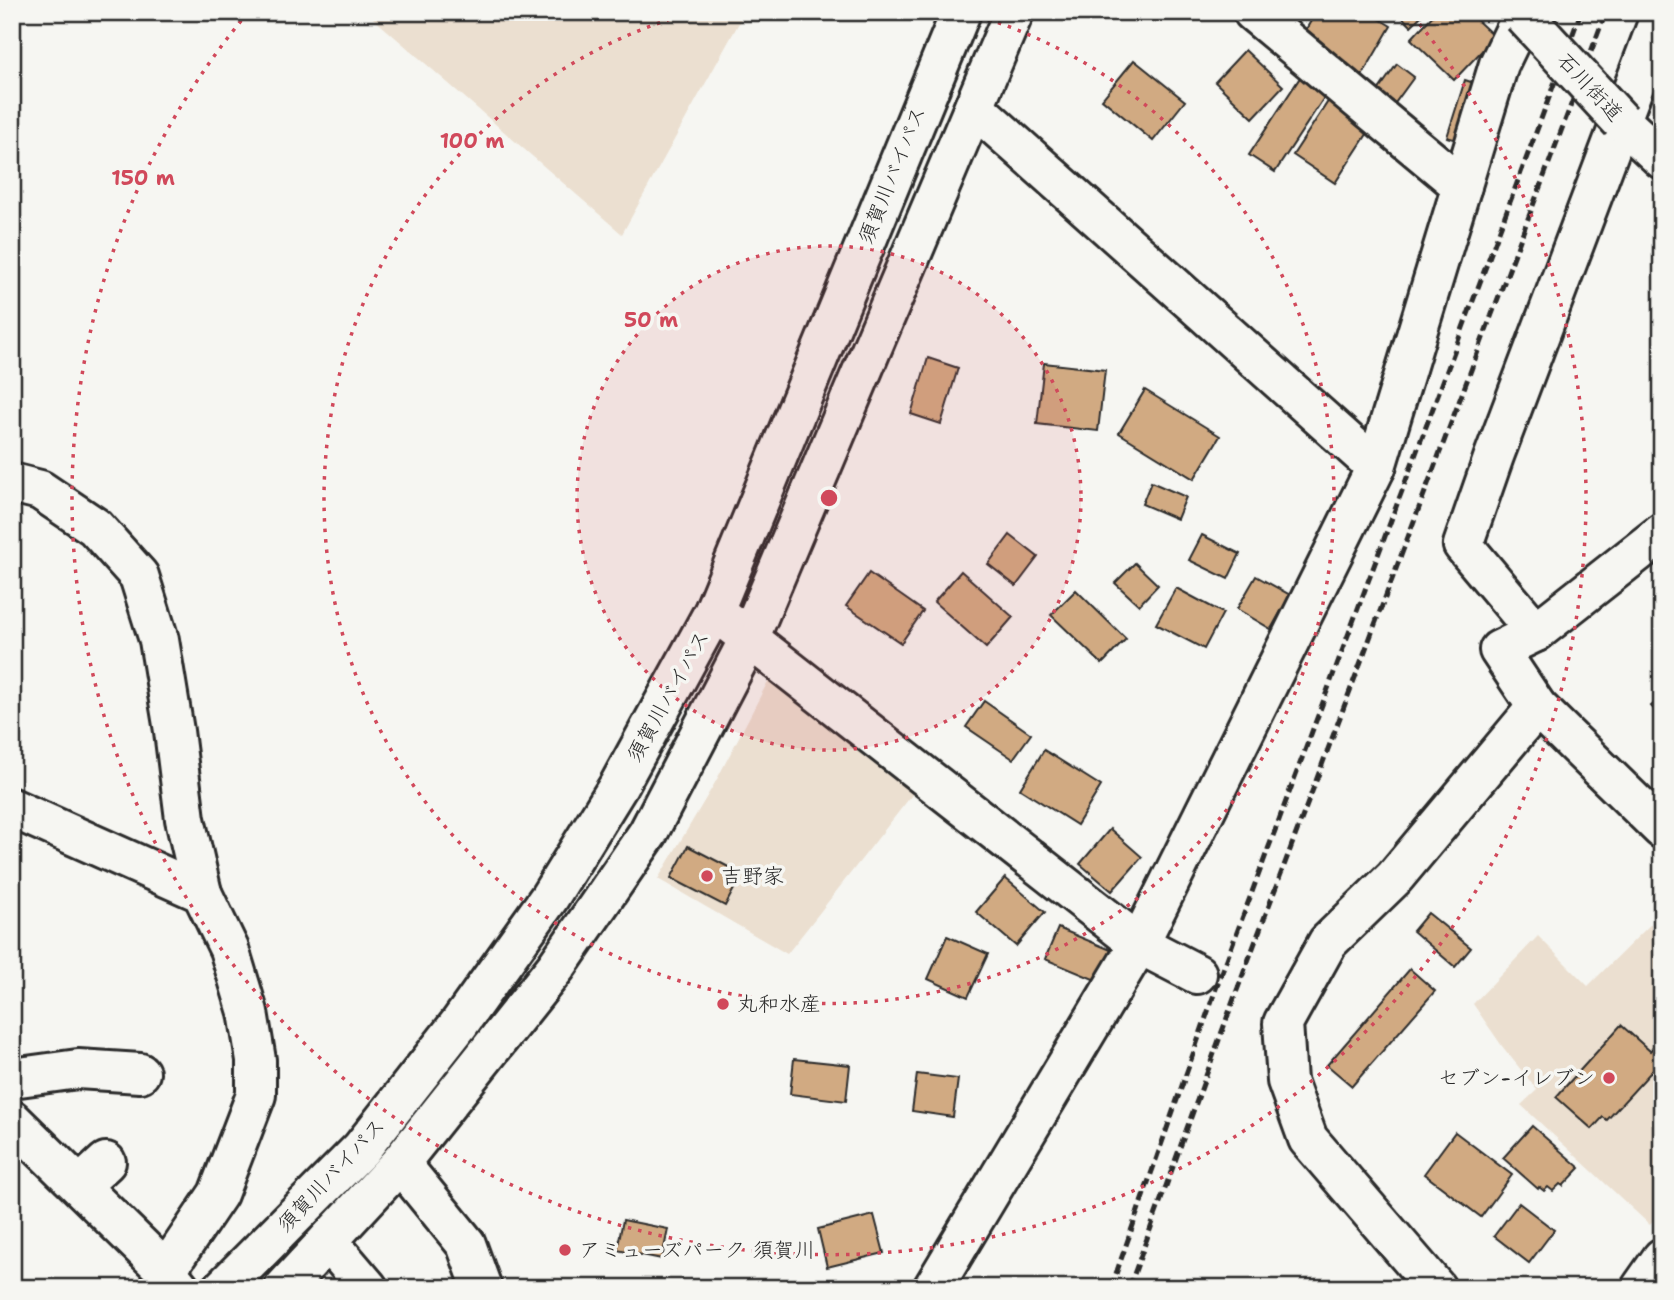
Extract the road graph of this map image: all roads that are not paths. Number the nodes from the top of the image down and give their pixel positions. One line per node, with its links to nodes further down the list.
1 (961, 12): 13 (main road, 須賀川バイパス)
2 (1014, 12): 6 (main road, 須賀川バイパス)
3 (1254, 12): 9 (main road)
4 (1662, 12): 7 (main road)
5 (1522, 13): 7 (main road, 石川街道, bridge); 9 (main road)
6 (974, 107): 10 (main road); 15 (main road, 須賀川バイパス)
7 (1622, 121): 8 (main road, 石川街道); 14 (main road)
8 (1662, 159)
9 (1462, 186): 10 (main road)
10 (1376, 467): 20 (main road)
11 (12, 482): 19 (main road)
12 (1662, 533): 14 (main road)
13 (714, 611): 15 (main road); 29 (main road, 須賀川バイパス)
14 (1536, 632): 16 (main road)
15 (749, 639): 20 (main road); 25 (main road, 須賀川バイパス)
16 (1537, 707): 18 (main road); 34 (main road)
17 (12, 808): 19 (main road)
18 (1662, 829)
19 (202, 893): 28 (main road)
20 (1139, 944): 21 (main road); 33 (main road)
21 (1197, 974)
22 (139, 1073): 23 (main road)
23 (12, 1078)
24 (12, 1120): 28 (main road)
25 (400, 1163): 26 (main road, 須賀川バイパス); 32 (main road)
26 (328, 1241): 30 (main road, 須賀川バイパス); 31 (main road)
27 (1662, 1258): 35 (main road)
28 (173, 1280)
29 (223, 1288)
30 (284, 1288)
31 (368, 1288)
32 (482, 1288)
33 (933, 1288)
34 (1436, 1288)
35 (1641, 1288)

